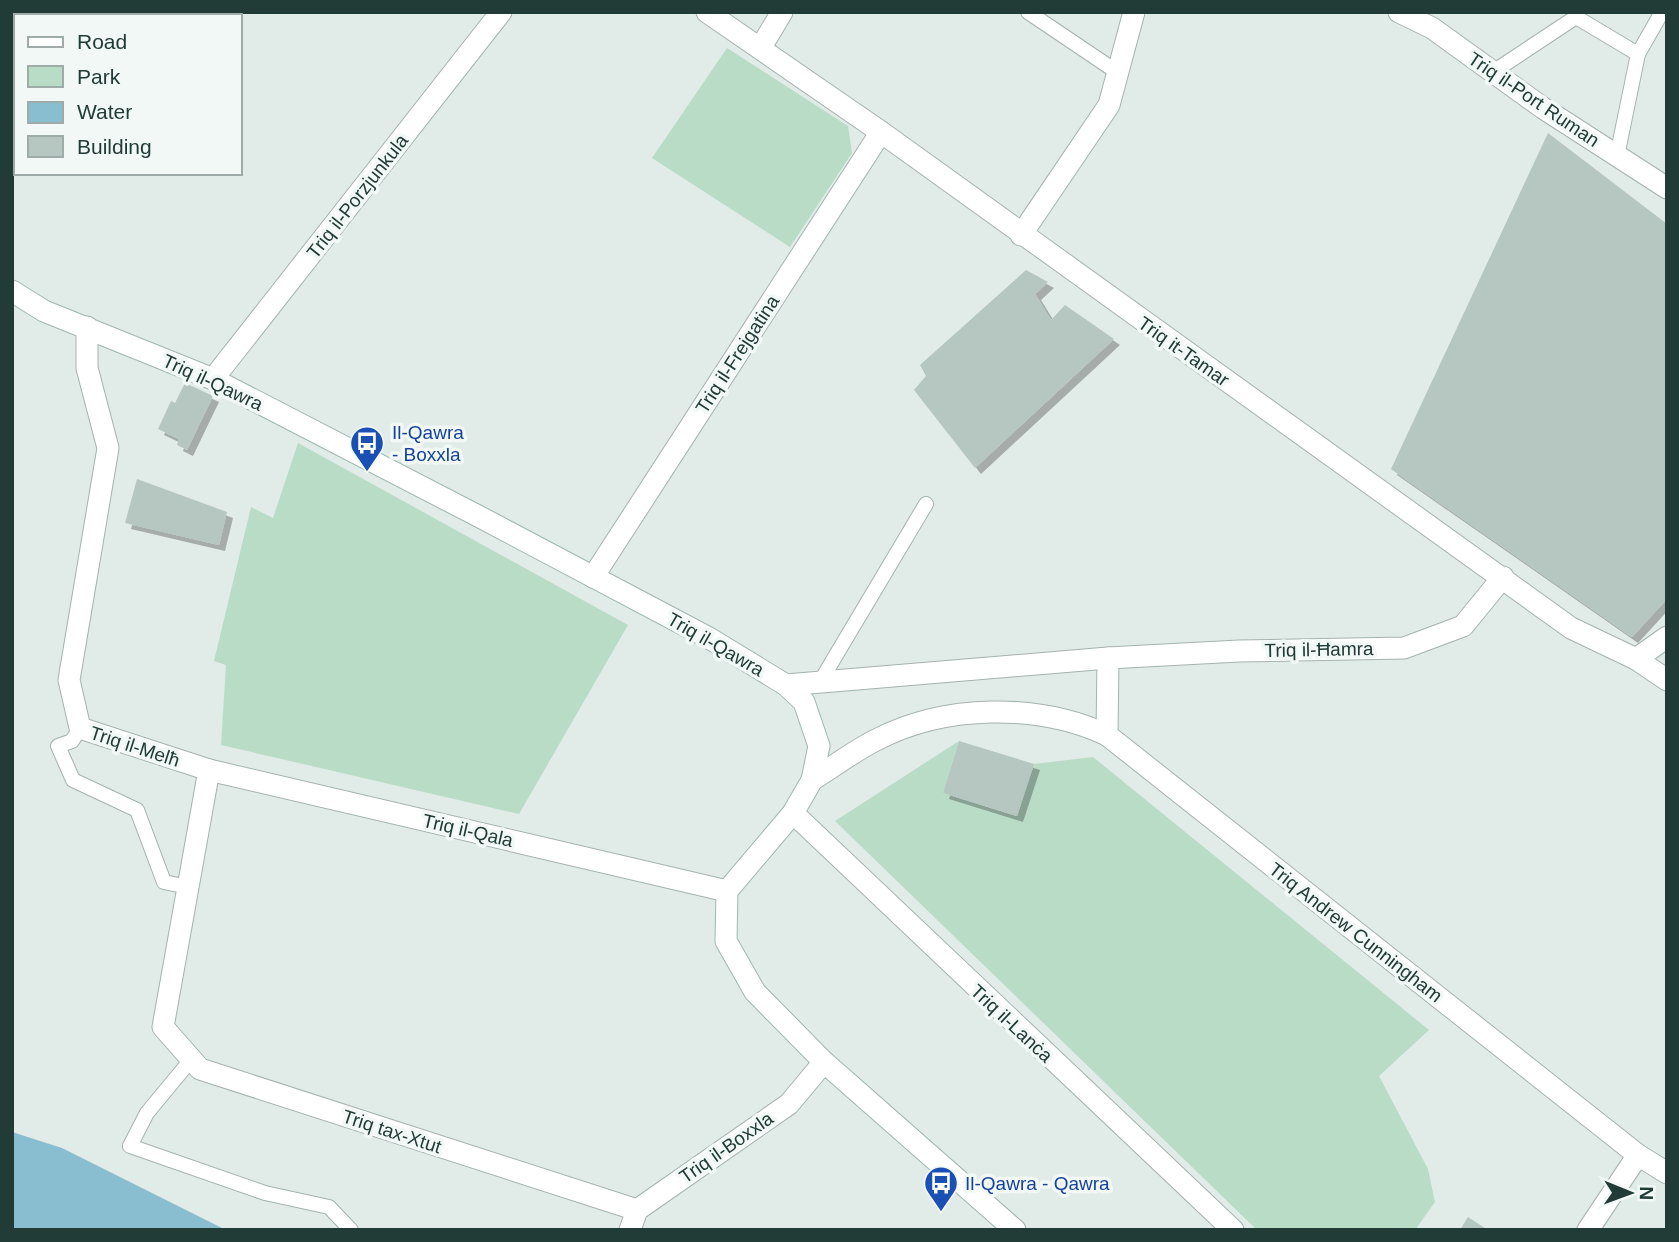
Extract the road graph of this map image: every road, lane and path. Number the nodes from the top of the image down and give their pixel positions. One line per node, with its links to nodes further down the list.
1 (500, 12): 19 (street, Triq il-Porzjunkula)
2 (707, 12): 9 (street, Triq it-Tamar)
3 (782, 12): 9 (street)
4 (1028, 12): 11 (lane)
5 (1135, 12): 11 (street)
6 (1399, 12): 12 (street, Triq il-Port Ruman)
7 (1662, 12): 10 (lane)
8 (1577, 15): 10 (lane); 12 (lane)
9 (761, 47): 13 (street, Triq it-Tamar)
10 (1638, 54): 14 (lane)
11 (1117, 72): 16 (street)
12 (1493, 72): 14 (street, Triq il-Port Ruman)
13 (881, 132): 16 (street, Triq it-Tamar); 21 (street, Triq il-Frejgatina)
14 (1617, 156): 15 (street, Triq il-Port Ruman)
15 (1667, 188)
16 (1021, 235): 22 (street, Triq it-Tamar)
17 (12, 291): 18 (street, Triq il-Qawra)
18 (87, 327): 19 (street, Triq il-Qawra); 29 (street, Triq il-Melħ)
19 (213, 379): 21 (street, Triq il-Qawra)
20 (926, 504): 27 (lane)
21 (593, 577): 28 (street, Triq il-Qawra)
22 (1503, 578): 24 (street, Triq il-Ħamra); 25 (street, Triq it-Tamar)
23 (1667, 637): 25 (street)
24 (1108, 658): 27 (street, Triq il-Ħamra); 30 (street)
25 (1636, 659): 26 (street, Triq it-Tamar)
26 (1667, 680)
27 (820, 682): 28 (street, Triq il-Ħamra)
28 (786, 685): 32 (street, Triq il-Qawra)
29 (80, 728): 31 (street, Triq il-Melħ); 34 (lane)
30 (1107, 735): 32 (street, Triq Andrew Cunningham); 38 (street, Triq Andrew Cunningham)
31 (209, 770): 34 (street); 35 (street, Triq il-Qala)
32 (812, 780): 33 (street, Triq il-Qawra)
33 (793, 813): 35 (street, Triq il-Qawra); 43 (street, Triq il-Lanċa)
34 (188, 887): 36 (street, Triq tax-Xtut)
35 (727, 891): 37 (street)
36 (190, 1061): 40 (street, Triq tax-Xtut); 41 (lane)
37 (824, 1062): 40 (street, Triq il-Boxxla); 42 (street)
38 (1638, 1156): 39 (street, Triq Andrew Cunningham); 44 (street)
39 (1667, 1173)
40 (633, 1220)
41 (351, 1230)
42 (1015, 1230)
43 (1233, 1230)
44 (1588, 1230)

